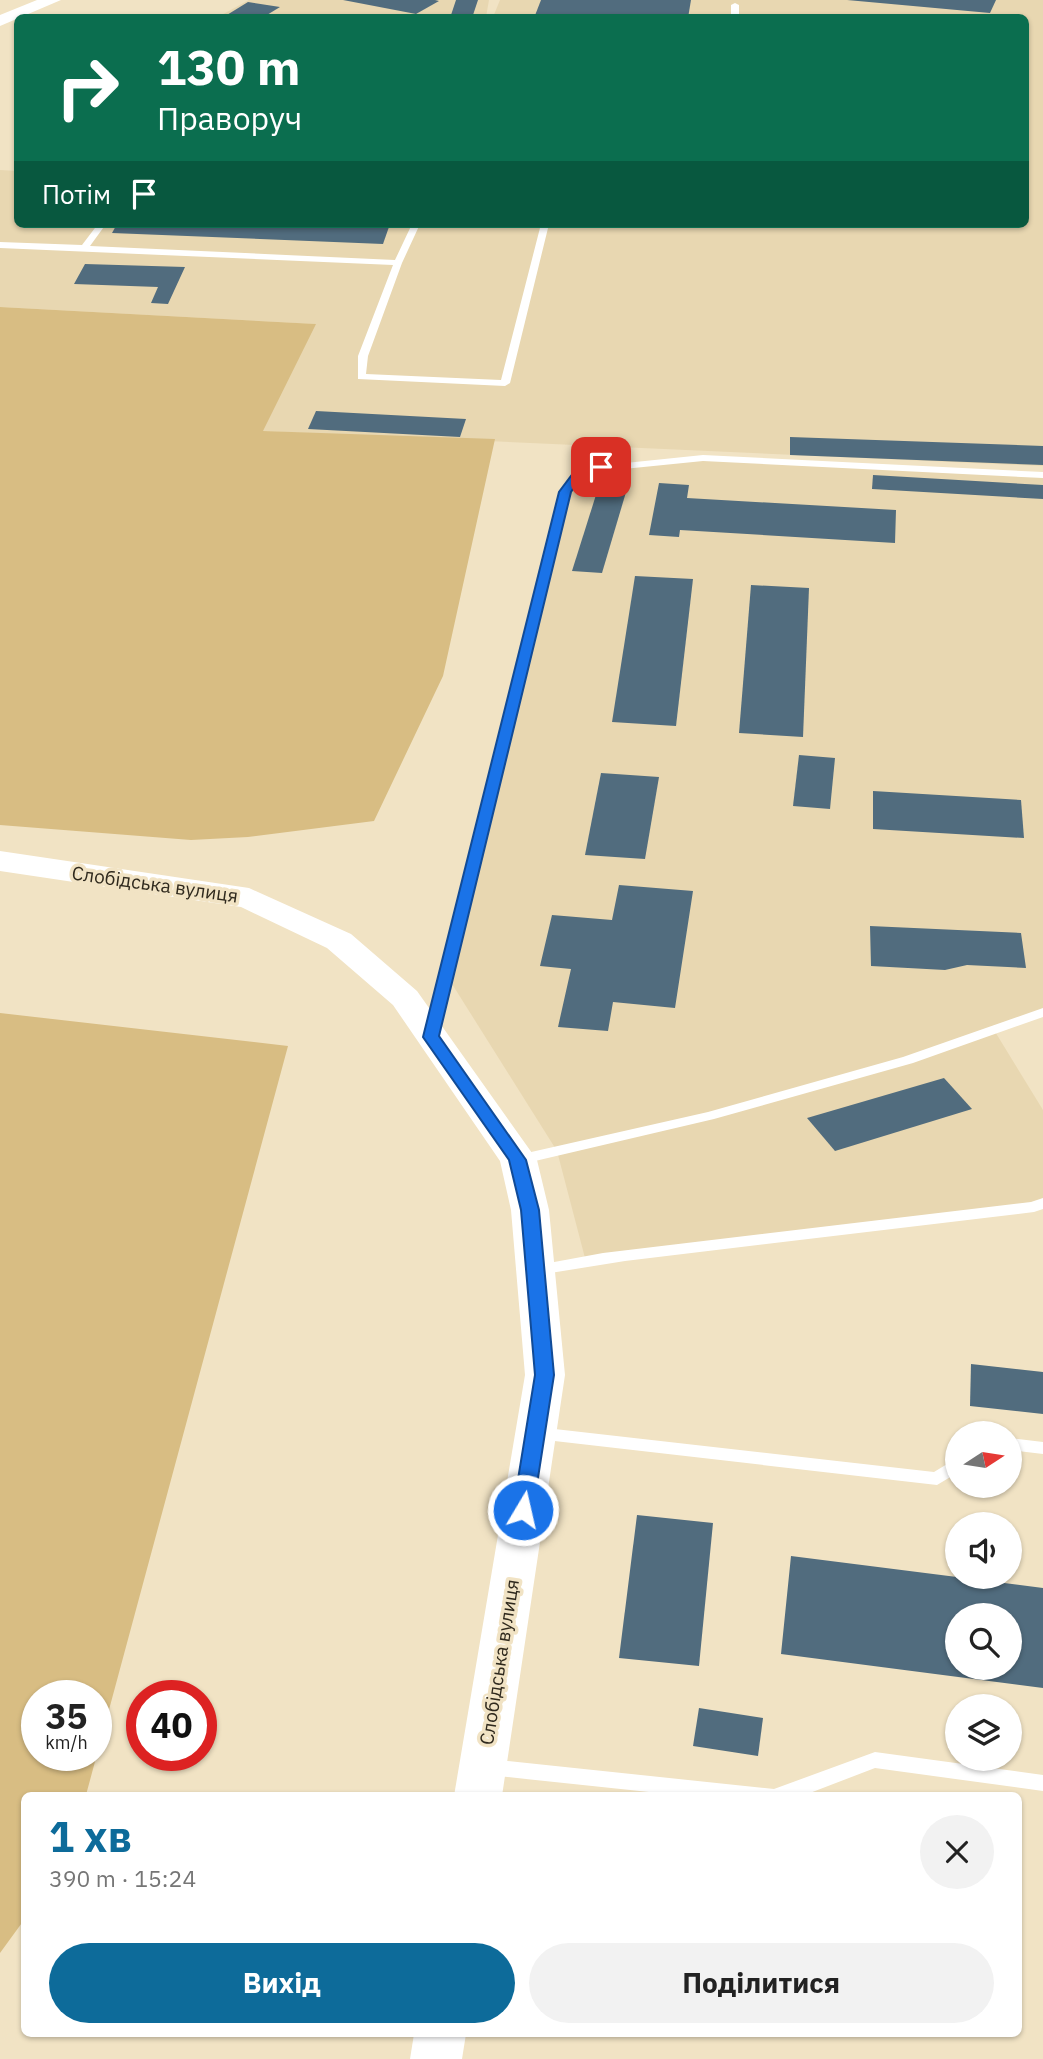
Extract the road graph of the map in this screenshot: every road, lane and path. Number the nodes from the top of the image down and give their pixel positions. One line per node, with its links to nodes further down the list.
1 (52, 0): 3 (street)
2 (735, 5): 4 (lane)
3 (21, 14)
4 (735, 14)
5 (99, 228): 9 (lane)
6 (414, 228): 10 (lane)
7 (544, 228): 10 (lane)
8 (0, 245): 9 (lane)
9 (85, 248): 10 (lane)
10 (398, 263)
11 (1043, 475): 14 (lane)
12 (0, 861): 14 (street, Слобідська вулиця)
13 (1043, 1012): 15 (lane)
14 (431, 1037): 15 (street, Слобідська вулиця)
15 (518, 1160): 17 (street, Слобідська вулиця)
16 (1043, 1203): 17 (lane)
17 (534, 1272): 18 (street, Слобідська вулиця)
18 (535, 1433): 21 (lane); 22 (street, Слобідська вулиця)
19 (1022, 1445): 20 (lane)
20 (1043, 1448)
21 (945, 1473)
22 (480, 1781): 24 (lane)
23 (1043, 1783): 25 (lane)
24 (693, 1792)
25 (790, 1792)
26 (440, 2037): 27 (street)
27 (436, 2059)

